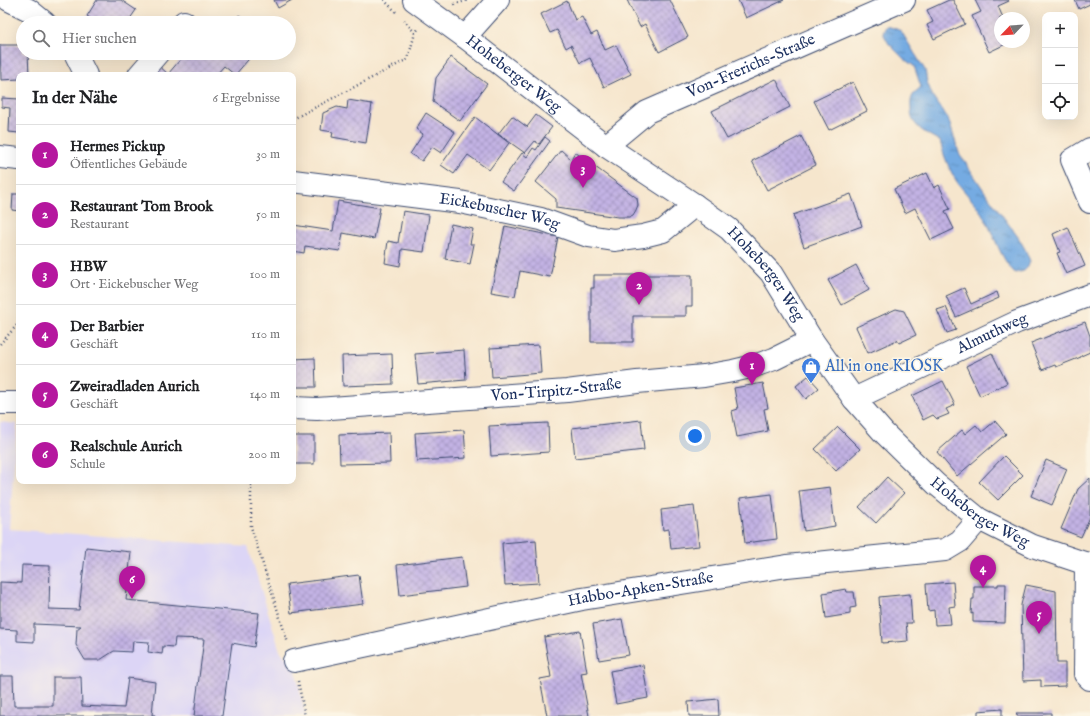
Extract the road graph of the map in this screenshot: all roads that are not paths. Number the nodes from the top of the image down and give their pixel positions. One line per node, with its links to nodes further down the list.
1 (9, 0): 5 (street)
2 (414, 0): 6 (street, Hoheberger Weg)
3 (498, 0): 6 (street)
4 (904, 0): 11 (street, Von-Frerichs-Straße)
5 (36, 16)
6 (465, 37): 11 (street, Hoheberger Weg)
7 (78, 60): 9 (street)
8 (152, 60): 10 (street)
9 (84, 72)
10 (142, 72)
11 (606, 146): 17 (street, Hoheberger Weg)
12 (1090, 149): 16 (street)
13 (0, 158): 14 (street)
14 (16, 159)
15 (296, 181): 17 (street, Eickebuscher Weg)
16 (1090, 202)
17 (696, 205): 19 (street, Hoheberger Weg)
18 (1090, 295): 20 (street, Almuthweg)
19 (812, 340): 20 (street, Hoheberger Weg); 23 (street, Von-Tirpitz-Straße)
20 (854, 399): 24 (street, Hoheberger Weg)
21 (0, 403): 22 (street)
22 (16, 403)
23 (296, 408)
24 (979, 519): 25 (street, Hoheberger Weg); 26 (street, Habbo-Apken-Straße)
25 (1088, 564): 27 (street)
26 (294, 661)
27 (1090, 679)

